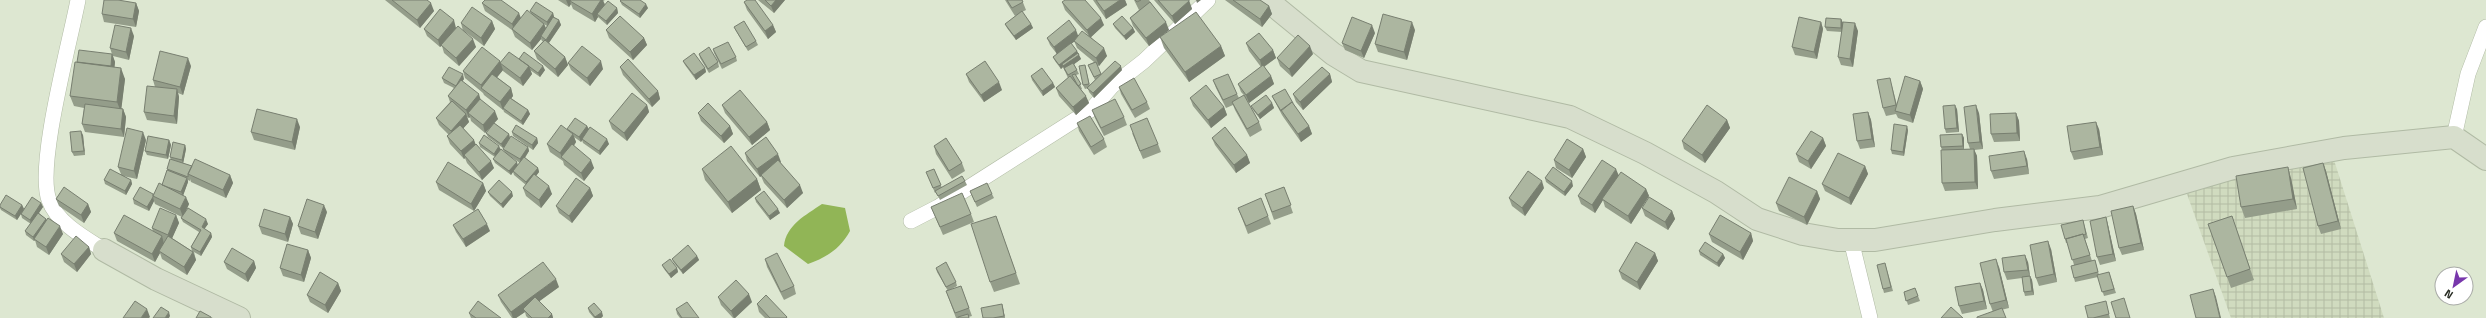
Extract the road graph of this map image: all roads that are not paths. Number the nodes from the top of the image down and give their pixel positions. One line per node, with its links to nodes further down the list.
1 (78, 0): 9 (street)
2 (1208, 0): 7 (street)
3 (1267, 0): 8 (street)
4 (2486, 27): 5 (street)
5 (2454, 137): 6 (street); 8 (street)
6 (2486, 159)
7 (911, 221)
8 (1851, 240): 11 (street)
9 (104, 250): 10 (street)
10 (239, 318)
11 (1870, 318)

